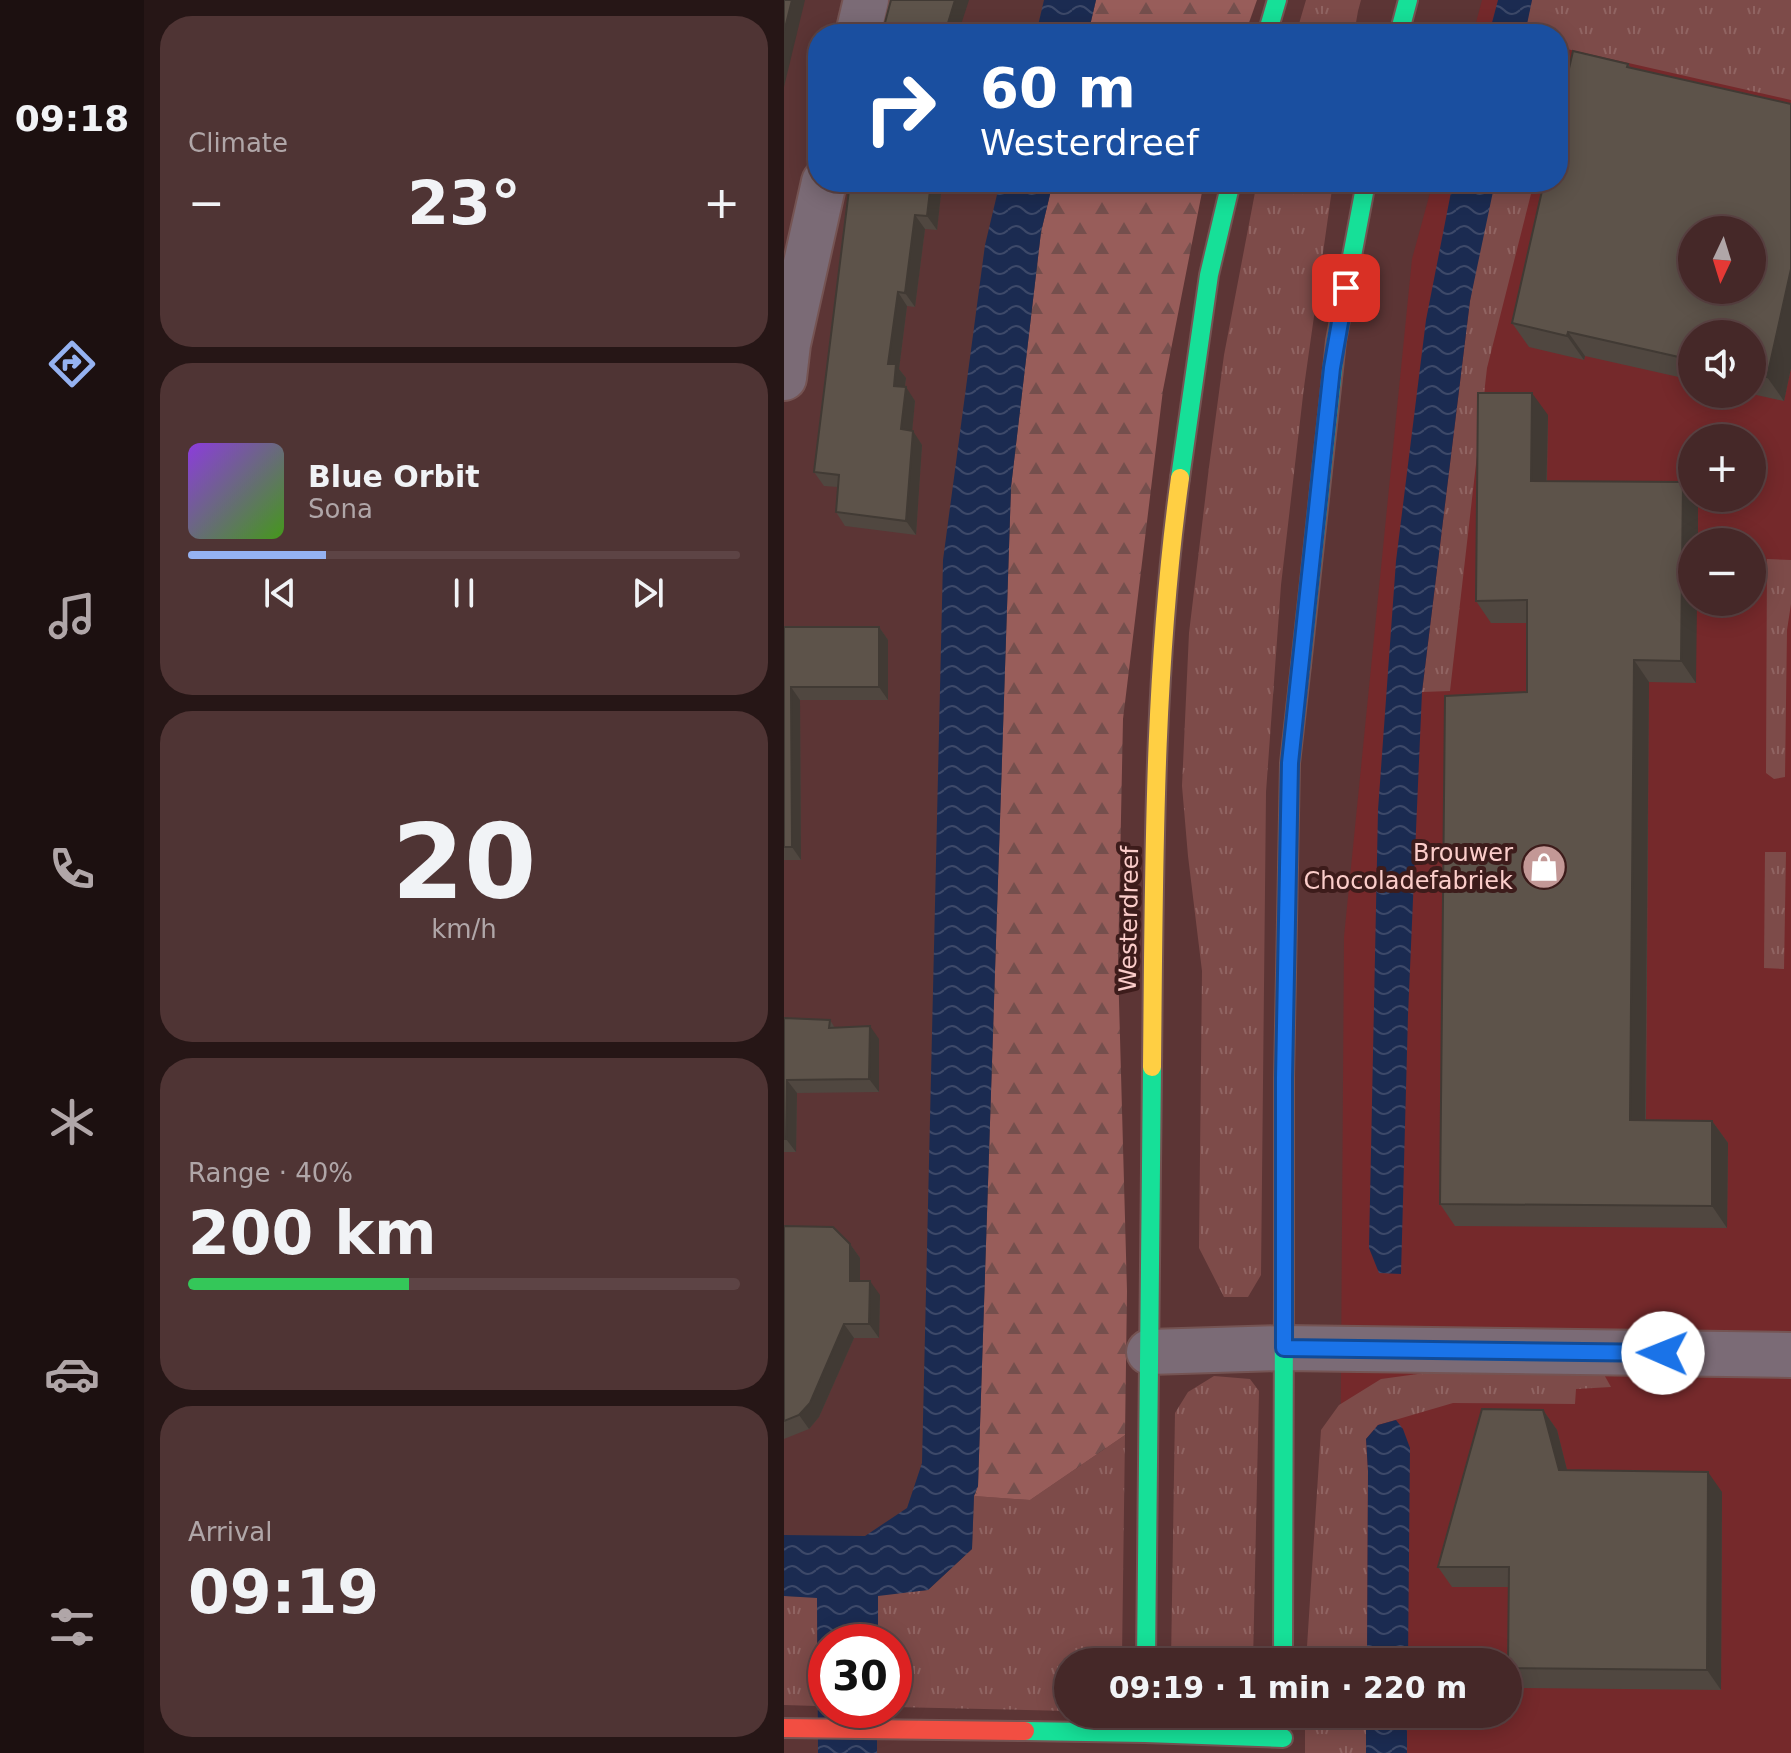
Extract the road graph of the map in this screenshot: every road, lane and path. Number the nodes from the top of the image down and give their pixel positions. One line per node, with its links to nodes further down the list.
1 (866, 0): 4 (street)
2 (1277, 0): 5 (main road)
3 (1408, 0): 6 (main road)
4 (860, 24)
5 (1270, 24)
6 (1402, 24)
7 (822, 192): 10 (street)
8 (1229, 192): 12 (main road, Westerdreef)
9 (1364, 192): 11 (main road)
10 (785, 355)
11 (1284, 1348): 12 (street); 13 (street); 15 (main road)
12 (1149, 1352): 14 (main road, Westerdreef)
13 (1791, 1355)
14 (1146, 1648)
15 (1283, 1648)
16 (784, 1728): 18 (main road)
17 (1145, 1728): 18 (main road)
18 (1145, 1733): 19 (main road); 20 (main road)
19 (1283, 1739)
20 (1145, 1753)

